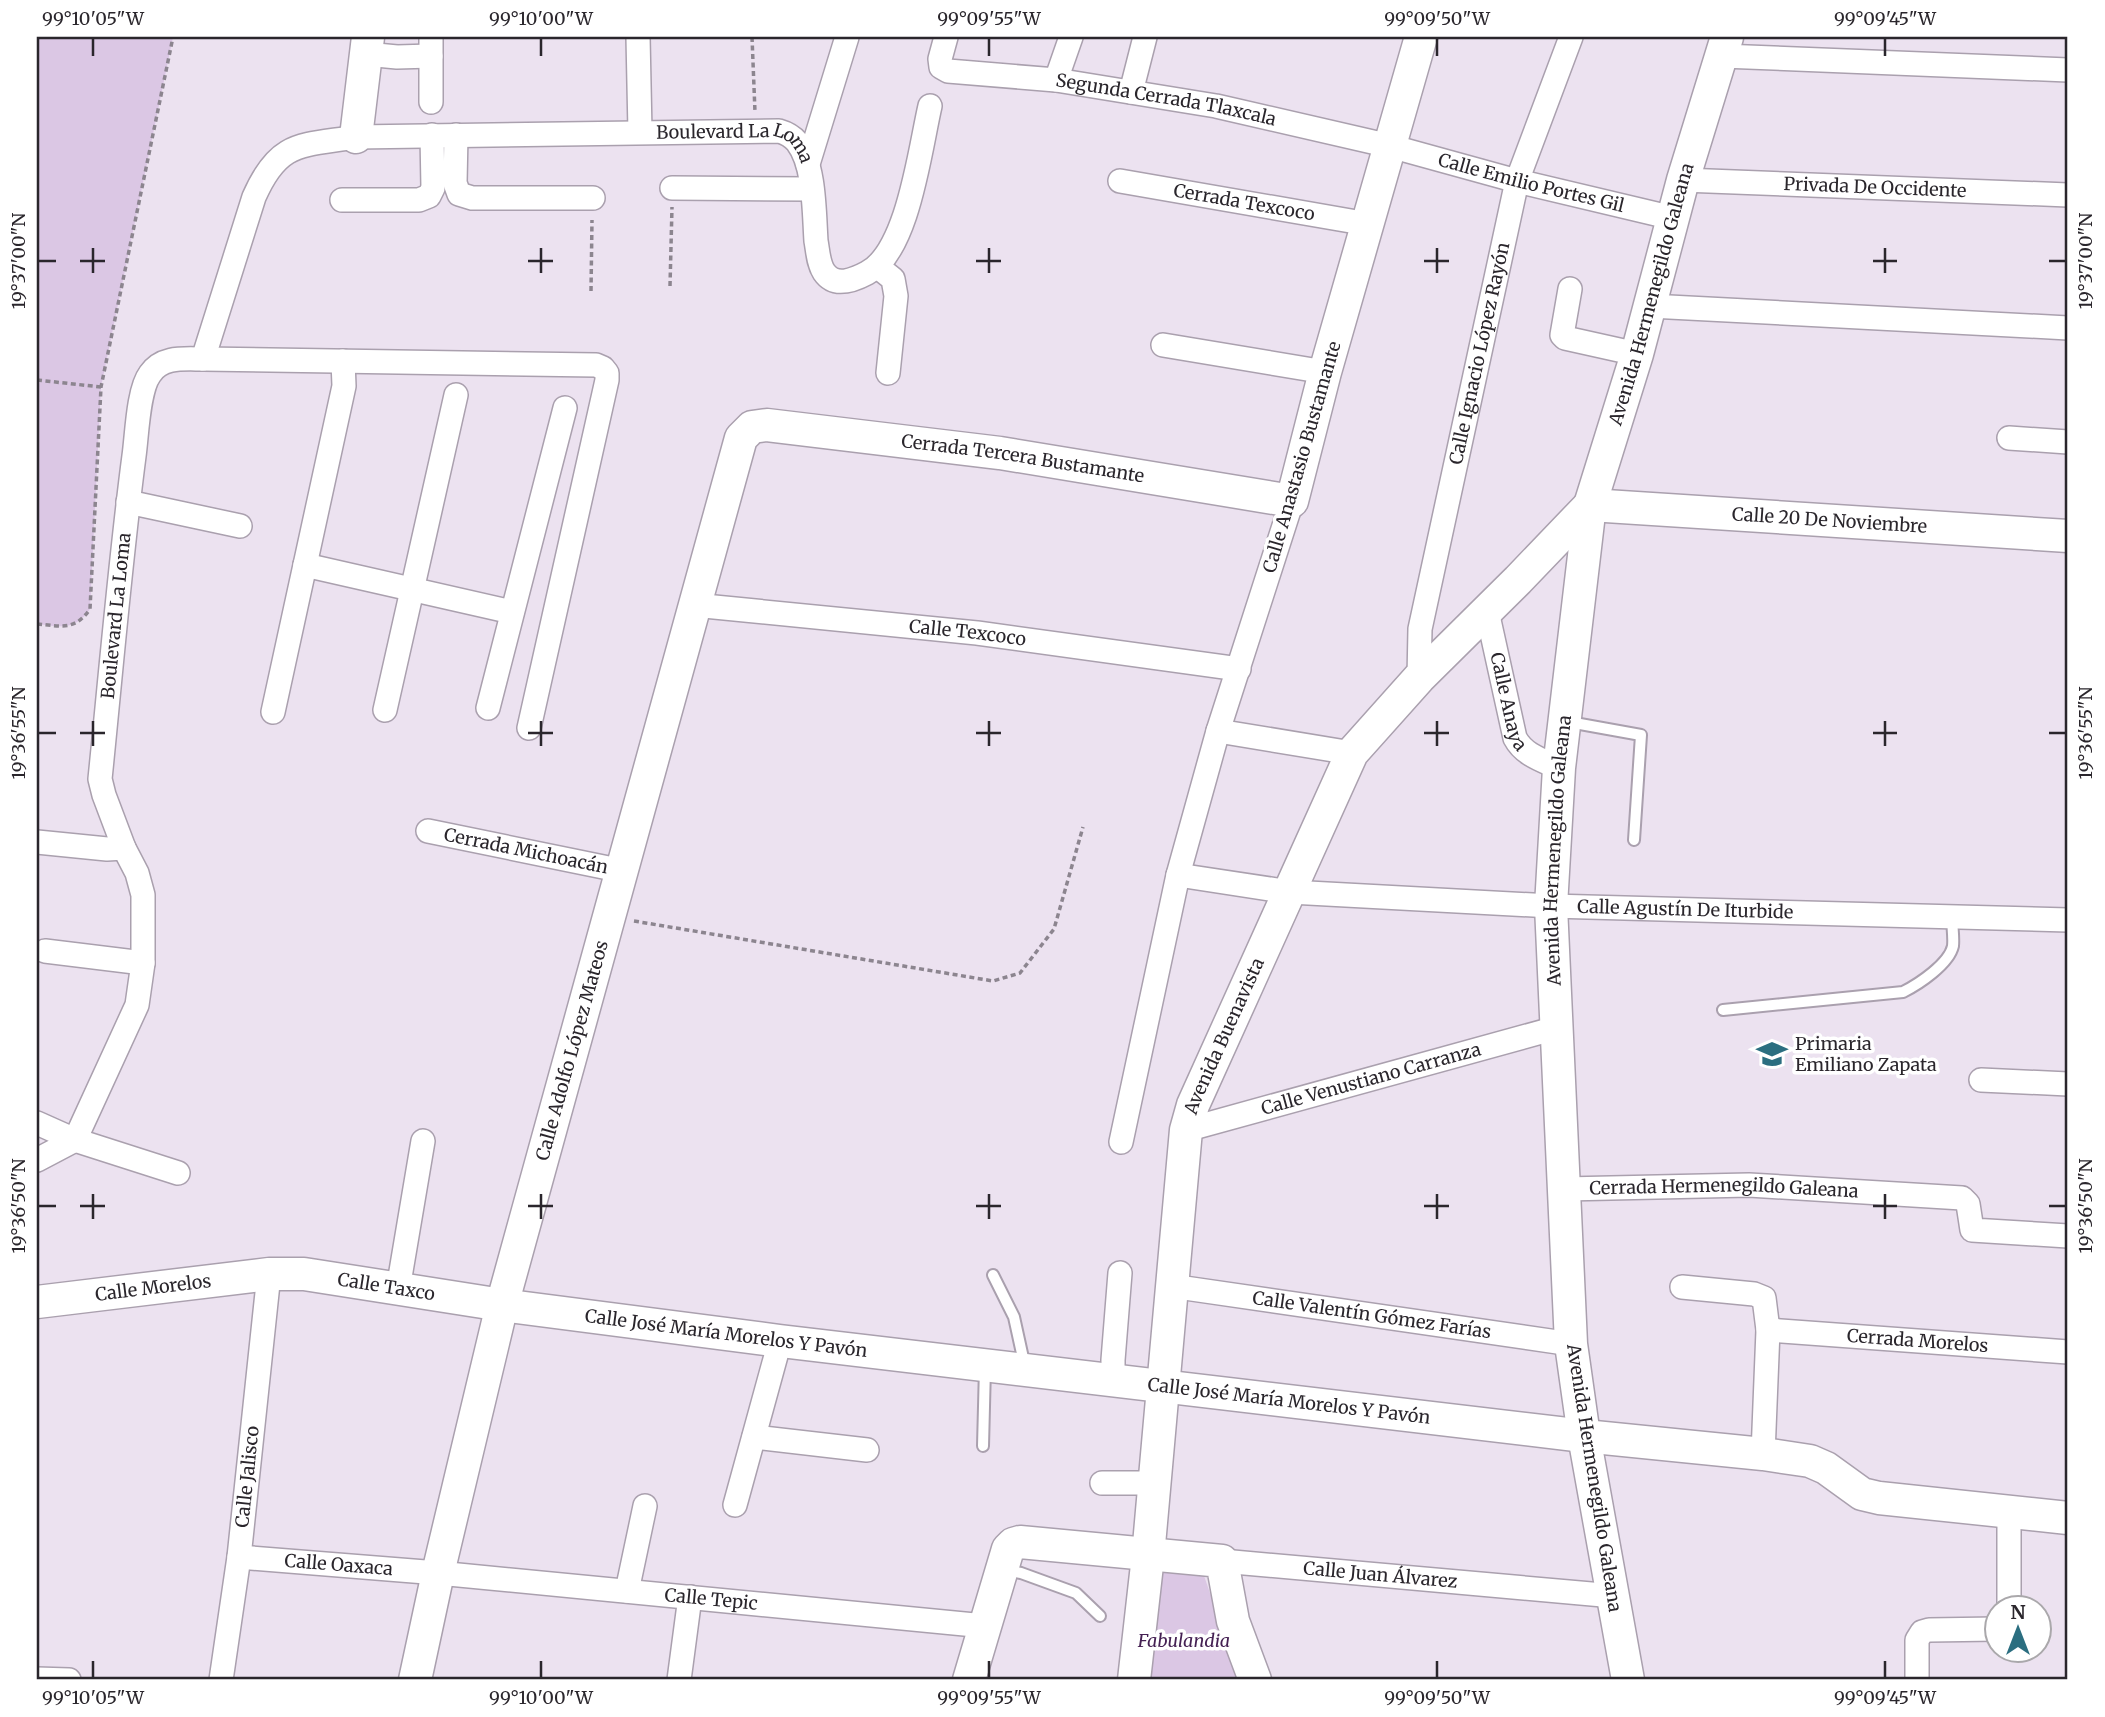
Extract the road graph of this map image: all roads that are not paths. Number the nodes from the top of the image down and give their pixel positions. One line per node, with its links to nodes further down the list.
1 (638, 37): 16 (street)
2 (847, 37): 21 (street)
3 (946, 37): 12 (street, Segunda Cerrada Tlaxcala)
4 (1071, 37): 12 (street)
5 (1144, 37): 13 (street)
6 (1421, 37): 20 (main road, Calle Anastasio Bustamante)
7 (1571, 37): 24 (street, Calle Ignacio López Rayón)
8 (367, 45): 9 (street); 19 (main road)
9 (431, 46): 14 (street)
10 (1724, 46): 11 (street); 22 (main road, Avenida Hermenegildo Galeana)
11 (2068, 70)
12 (1056, 80): 13 (street, Segunda Cerrada Tlaxcala)
13 (1131, 92): 20 (street, Segunda Cerrada Tlaxcala)
14 (431, 102)
15 (930, 106): 32 (street)
16 (639, 132): 18 (street, Boulevard La Loma); 21 (street, Boulevard La Loma)
17 (432, 135): 18 (street, Boulevard La Loma); 19 (street, Boulevard La Loma); 29 (street)
18 (456, 135): 28 (street)
19 (356, 136): 38 (street, Boulevard La Loma)
20 (1390, 146): 24 (street, Calle Emilio Portes Gil); 31 (main road, Calle Anastasio Bustamante)
21 (808, 164): 26 (street, Boulevard La Loma)
22 (1683, 180): 27 (street, Privada De Occidente); 30 (main road, Avenida Hermenegildo Galeana)
23 (1120, 181): 31 (street, Cerrada Texcoco)
24 (1517, 181): 30 (street, Calle Emilio Portes Gil); 58 (street, Calle Ignacio López Rayón)
25 (672, 188): 26 (street)
26 (811, 189): 32 (street, Boulevard La Loma)
27 (2068, 195)
28 (593, 198)
29 (342, 200)
30 (1673, 218): 34 (main road, Avenida Hermenegildo Galeana)
31 (1368, 224): 40 (main road, Calle Anastasio Bustamante)
32 (878, 267): 41 (street)
33 (1570, 289): 37 (street)
34 (1650, 306): 35 (street); 37 (main road, Avenida Hermenegildo Galeana)
35 (2068, 328)
36 (1163, 345): 40 (street)
37 (1637, 354): 49 (main road, Avenida Hermenegildo Galeana)
38 (203, 359): 39 (street); 48 (street, Boulevard La Loma)
39 (343, 361): 52 (street); 63 (street)
40 (1325, 372): 47 (main road, Calle Anastasio Bustamante)
41 (888, 373)
42 (456, 395): 53 (street)
43 (565, 408): 56 (street)
44 (752, 427): 47 (main road, Cerrada Tercera Bustamante); 54 (main road, Calle Adolfo López Mateos)
45 (2009, 438): 46 (street)
46 (2068, 442)
47 (1292, 500): 57 (street, Calle Anastasio Bustamante)
48 (128, 502): 50 (street); 70 (street, Boulevard La Loma)
49 (1590, 505): 51 (main road, Calle 20 De Noviembre); 55 (main road, Avenida Buenavista); 62 (main road, Avenida Hermenegildo Galeana)
50 (240, 526)
51 (2068, 536)
52 (305, 565): 53 (street); 61 (street)
53 (412, 589): 56 (street); 60 (street)
54 (694, 605): 57 (street, Calle Texcoco); 71 (main road, Calle Adolfo López Mateos)
55 (1487, 611): 58 (main road, Avenida Buenavista); 66 (street, Calle Anaya)
56 (512, 612): 59 (street)
57 (1239, 669): 64 (street, Calle Anastasio Bustamante)
58 (1419, 678): 65 (main road, Avenida Buenavista)
59 (488, 708)
60 (385, 710)
61 (273, 712)
62 (1564, 721): 66 (main road, Avenida Hermenegildo Galeana); 68 (lane)
63 (529, 728)
64 (1218, 731): 65 (street); 72 (street, Calle Anastasio Bustamante)
65 (1352, 753): 73 (main road, Avenida Buenavista)
66 (1559, 768): 74 (main road, Avenida Hermenegildo Galeana)
67 (428, 831): 71 (street, Cerrada Michoacán)
68 (1634, 840)
69 (37, 842): 70 (street)
70 (124, 848): 78 (street, Boulevard La Loma)
71 (623, 871): 99 (main road, Calle Adolfo López Mateos)
72 (1178, 875): 73 (street, Calle Agustín De Iturbide); 87 (street, Calle Anastasio Bustamante)
73 (1290, 892): 74 (street, Calle Agustín De Iturbide); 84 (main road, Avenida Buenavista)
74 (1551, 906): 75 (street, Calle Agustín De Iturbide); 80 (main road, Avenida Hermenegildo Galeana)
75 (1952, 917): 76 (street, Calle Agustín De Iturbide); 79 (lane)
76 (2068, 920)
77 (45, 951): 78 (street)
78 (143, 963): 85 (street, Boulevard La Loma)
79 (1723, 1010)
80 (1556, 1028): 84 (street, Calle Venustiano Carranza); 90 (main road, Avenida Hermenegildo Galeana)
81 (1981, 1080): 82 (street)
82 (2068, 1084)
83 (37, 1123): 85 (street)
84 (1186, 1130): 95 (main road, Avenida Buenavista)
85 (75, 1140): 88 (street); 89 (street)
86 (423, 1141): 97 (street)
87 (1121, 1142)
88 (37, 1160)
89 (178, 1172)
90 (1565, 1189): 91 (street, Cerrada Hermenegildo Galeana); 102 (main road, Avenida Hermenegildo Galeana)
91 (2068, 1236)
92 (1120, 1273): 106 (street)
93 (270, 1274): 97 (main road, Calle Taxco); 98 (main road, Calle Morelos); 120 (street, Calle Jalisco)
94 (993, 1275): 105 (lane)
95 (1171, 1286): 102 (street, Calle Valentín Gómez Farías); 107 (main road, Avenida Buenavista)
96 (1682, 1287): 100 (street)
97 (398, 1289): 99 (main road, Calle Taxco)
98 (37, 1302)
99 (502, 1305): 101 (main road, Calle José María Morelos Y Pavón); 123 (main road, Calle Adolfo López Mateos)
100 (1768, 1330): 103 (street, Cerrada Morelos); 112 (street)
101 (780, 1341): 104 (main road, Calle José María Morelos Y Pavón); 109 (street)
102 (1571, 1344): 108 (main road, Avenida Hermenegildo Galeana)
103 (2068, 1352)
104 (985, 1365): 105 (main road, Calle José María Morelos Y Pavón); 110 (lane)
105 (1025, 1370): 106 (main road, Calle José María Morelos Y Pavón)
106 (1113, 1380): 107 (main road, Calle José María Morelos Y Pavón)
107 (1163, 1386): 108 (main road, Calle José María Morelos Y Pavón); 114 (main road, Avenida Buenavista)
108 (1584, 1436): 112 (main road, Calle José María Morelos Y Pavón); 126 (main road, Avenida Hermenegildo Galeana)
109 (754, 1437): 111 (street); 115 (street)
110 (983, 1446)
111 (867, 1450)
112 (1763, 1454): 117 (main road, Calle José María Morelos Y Pavón)
113 (1102, 1483): 114 (street)
114 (1154, 1483): 119 (main road, Avenida Buenavista)
115 (735, 1504)
116 (645, 1506): 124 (street)
117 (2009, 1513): 118 (main road, Calle José María Morelos Y Pavón); 125 (street)
118 (2068, 1518)
119 (1148, 1556): 121 (main road); 122 (main road, Calle Juan Álvarez); 137 (main road, Avenida Buenavista)
120 (239, 1557): 123 (street, Calle Oaxaca); 133 (street, Calle Jalisco)
121 (1008, 1557): 128 (lane); 129 (main road)
122 (1222, 1561): 126 (street, Calle Juan Álvarez); 138 (main road)
123 (438, 1573): 124 (street, Calle Tepic); 134 (main road, Calle Adolfo López Mateos)
124 (627, 1591): 127 (street, Calle Tepic)
125 (2009, 1594)
126 (1614, 1596): 139 (main road, Avenida Hermenegildo Galeana)
127 (690, 1597): 129 (street, Calle Tepic); 135 (street)
128 (1100, 1616)
129 (985, 1626): 136 (main road)
130 (1982, 1629): 140 (street)
131 (37, 1679): 132 (street)
132 (69, 1680)
133 (221, 1680)
134 (415, 1680)
135 (679, 1680)
136 (969, 1680)
137 (1134, 1680)
138 (1255, 1680)
139 (1628, 1680)
140 (1917, 1680)

